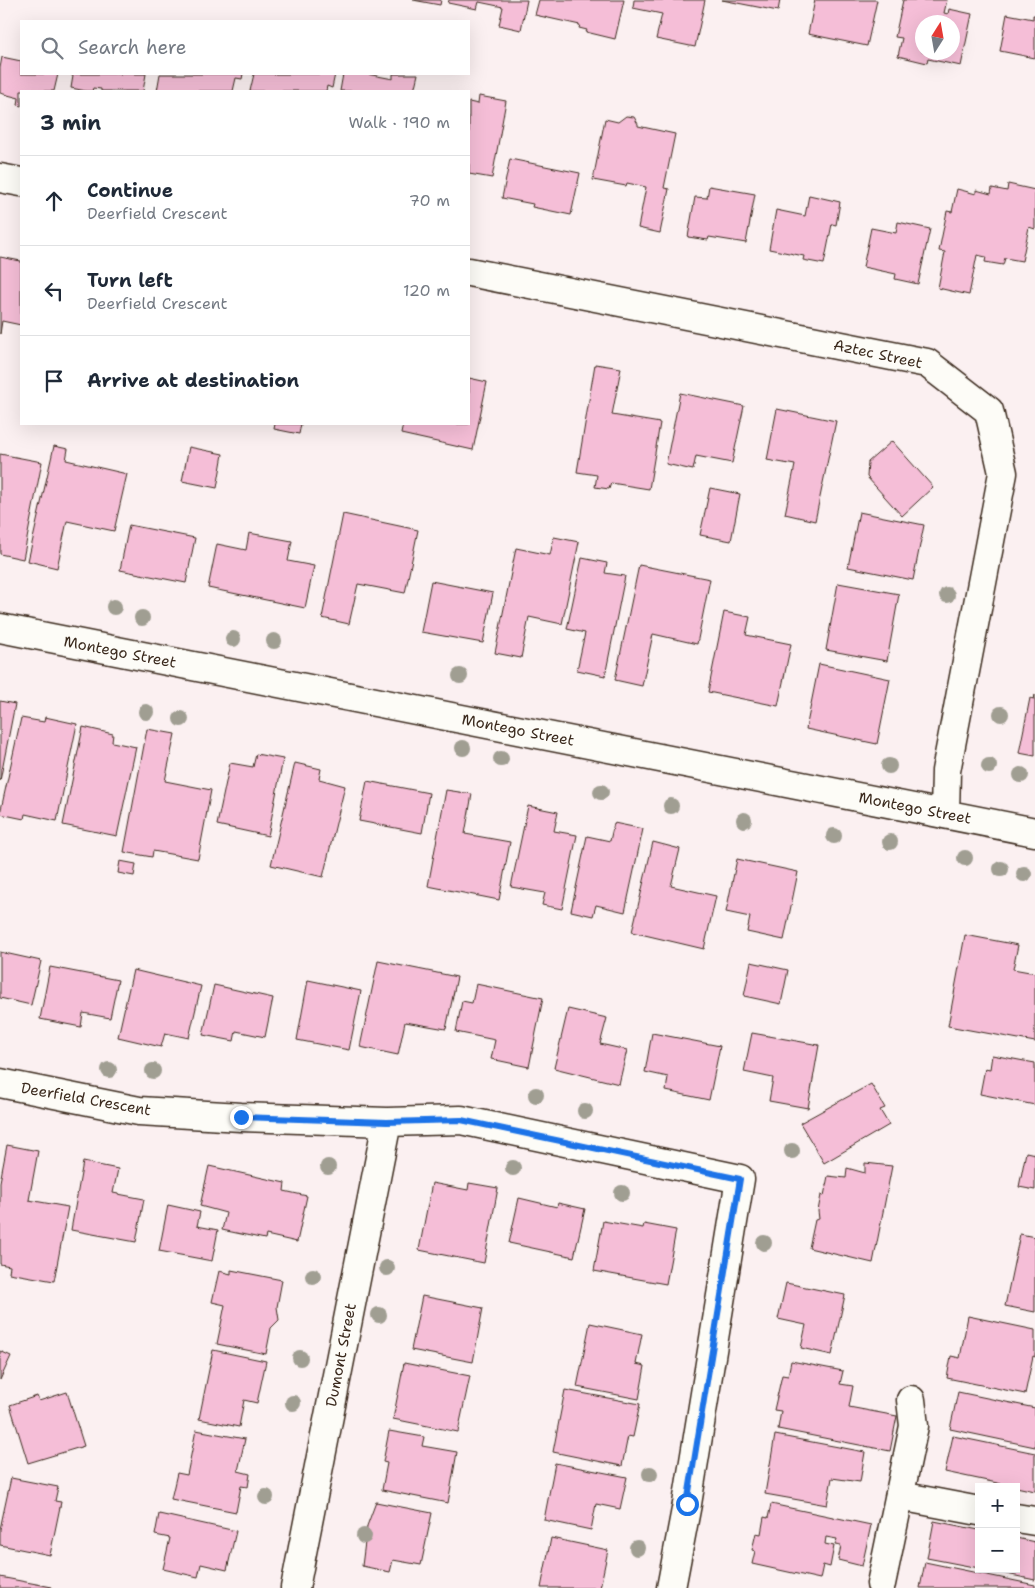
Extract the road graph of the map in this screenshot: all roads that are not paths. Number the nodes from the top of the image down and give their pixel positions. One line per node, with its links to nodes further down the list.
1 (0, 178): 2 (street)
2 (20, 182)
3 (470, 272): 5 (street, Aztec Street)
4 (0, 628): 5 (street, Montego Street)
5 (945, 814): 6 (street, Montego Street)
6 (1035, 832)
7 (0, 1083): 8 (street, Deerfield Crescent)
8 (387, 1122): 15 (street, Dumont Street); 16 (street, Deerfield Crescent)
9 (911, 1400): 10 (street)
10 (900, 1496): 11 (street); 14 (street)
11 (975, 1510)
12 (1020, 1519): 13 (street)
13 (1035, 1521)
14 (881, 1584)
15 (295, 1588)
16 (671, 1588)

